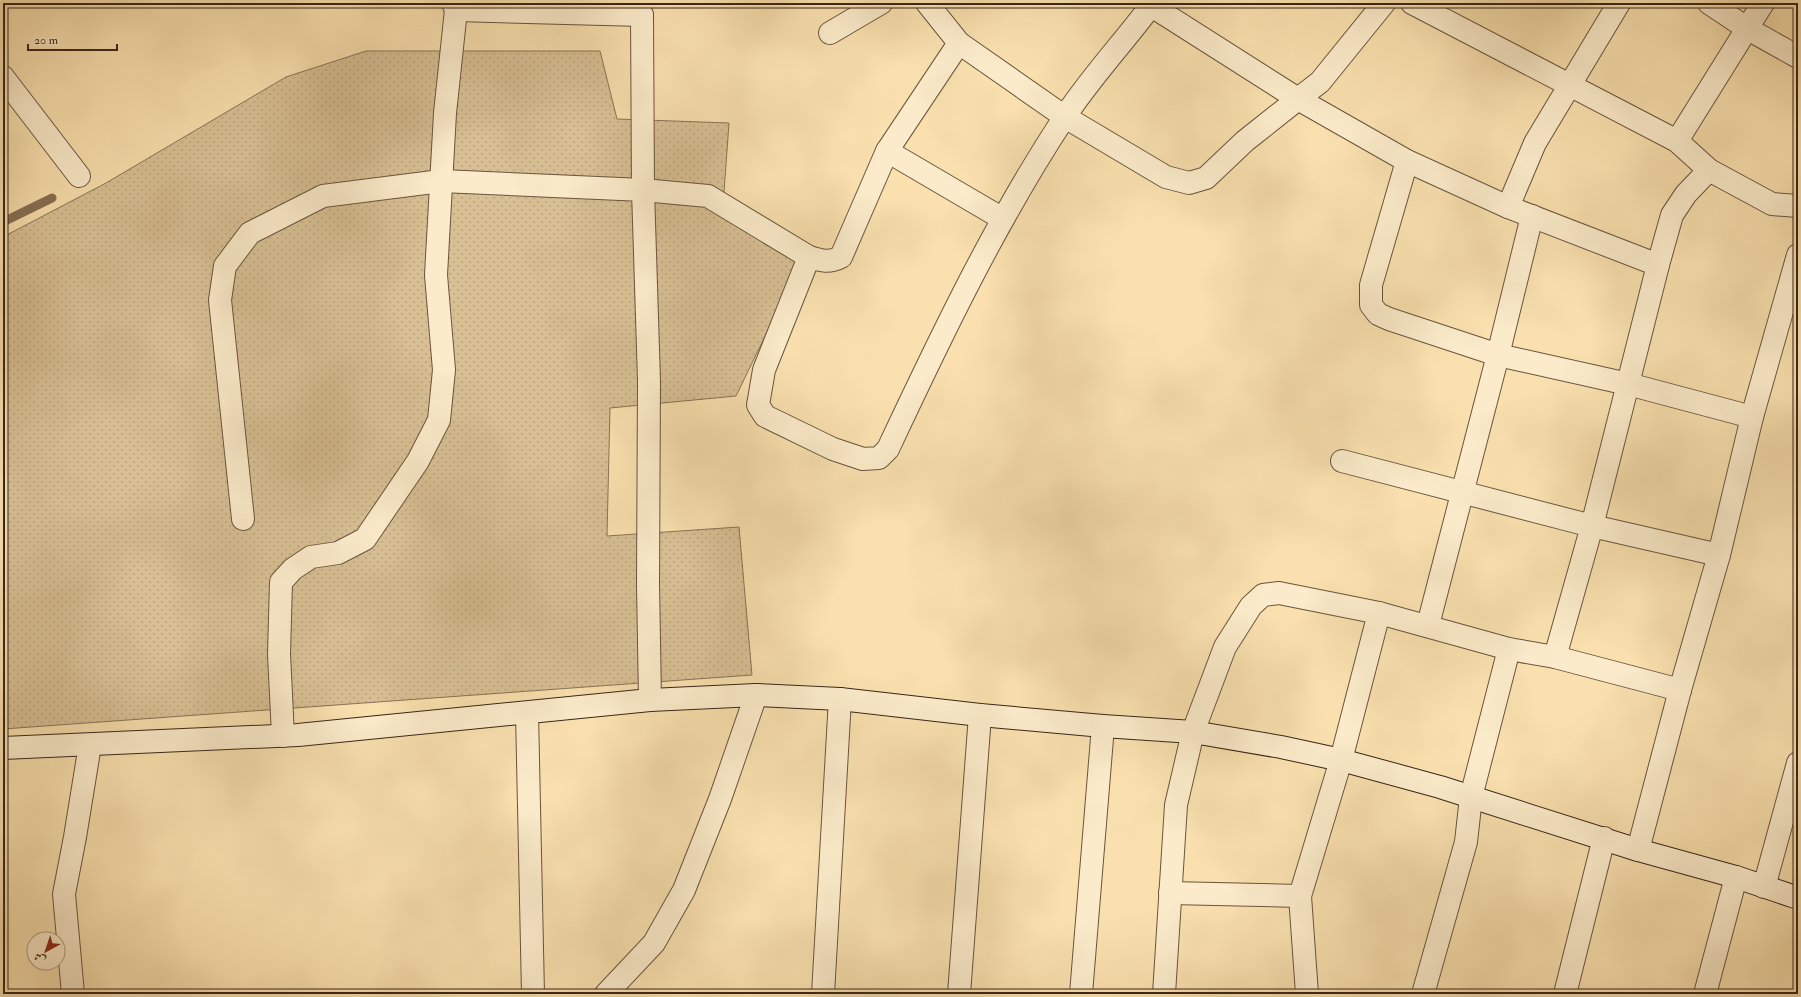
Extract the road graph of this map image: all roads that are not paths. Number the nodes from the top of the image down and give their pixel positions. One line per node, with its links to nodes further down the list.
1 (881, 3): 12 (street)
2 (928, 3): 13 (street)
3 (1384, 3): 17 (street)
4 (1412, 3): 16 (street)
5 (1618, 3): 16 (street)
6 (1709, 3): 11 (street)
7 (1763, 3): 11 (street)
8 (1150, 4): 17 (street); 18 (street)
9 (455, 7): 10 (street); 24 (street)
10 (639, 9): 25 (street)
11 (1748, 29): 14 (street); 19 (street)
12 (830, 33)
13 (959, 43): 18 (street); 20 (street)
14 (1798, 57)
15 (3, 77): 23 (street)
16 (1569, 84): 19 (street); 27 (street)
17 (1298, 99): 18 (street); 21 (street)
18 (1065, 117): 29 (street)
19 (1677, 141): 22 (street)
20 (887, 152): 29 (street); 31 (street)
21 (1407, 161): 27 (street); 33 (street)
22 (1709, 170): 26 (street); 32 (street)
23 (79, 176)
24 (442, 181): 25 (street); 38 (street); 53 (street)
25 (644, 190): 31 (street); 48 (street)
26 (1798, 206)
27 (1508, 207): 28 (street)
28 (1532, 216): 32 (street); 33 (street)
29 (1003, 219): 31 (street)
30 (1798, 255): 35 (street)
31 (809, 258)
32 (1658, 265): 34 (street)
33 (1498, 355): 34 (street); 37 (street)
34 (1628, 384): 35 (street); 39 (street)
35 (1752, 417): 40 (street)
36 (1342, 461): 37 (street)
37 (1462, 492): 39 (street); 42 (street)
38 (243, 520)
39 (1592, 526): 40 (street); 44 (street)
40 (1719, 555): 45 (street)
41 (1379, 613): 42 (street); 52 (street); 56 (street)
42 (1428, 625): 43 (street)
43 (1509, 648): 44 (street); 58 (street)
44 (1555, 657): 45 (street)
45 (1680, 690): 60 (street)
46 (756, 695): 47 (street); 48 (street); 68 (street)
47 (840, 699): 50 (street); 69 (street)
48 (650, 700): 49 (street)
49 (527, 713): 53 (street); 67 (street)
50 (980, 715): 51 (street); 70 (street)
51 (1103, 726): 52 (street); 71 (street)
52 (1193, 732): 56 (street); 63 (street)
53 (283, 736): 54 (street)
54 (90, 745): 55 (street); 66 (street)
55 (3, 748)
56 (1341, 760): 58 (street); 64 (street)
57 (1798, 763): 62 (street)
58 (1471, 797): 59 (street); 74 (street)
59 (1604, 838): 60 (street); 75 (street)
60 (1638, 850): 61 (street)
61 (1736, 877): 62 (street); 76 (street)
62 (1764, 887): 65 (street)
63 (1170, 893): 64 (street); 72 (street)
64 (1300, 896): 73 (street)
65 (1798, 898)
66 (73, 994)
67 (533, 994)
68 (606, 994)
69 (823, 994)
70 (959, 994)
71 (1081, 994)
72 (1164, 994)
73 (1307, 994)
74 (1423, 994)
75 (1565, 994)
76 (1705, 994)

